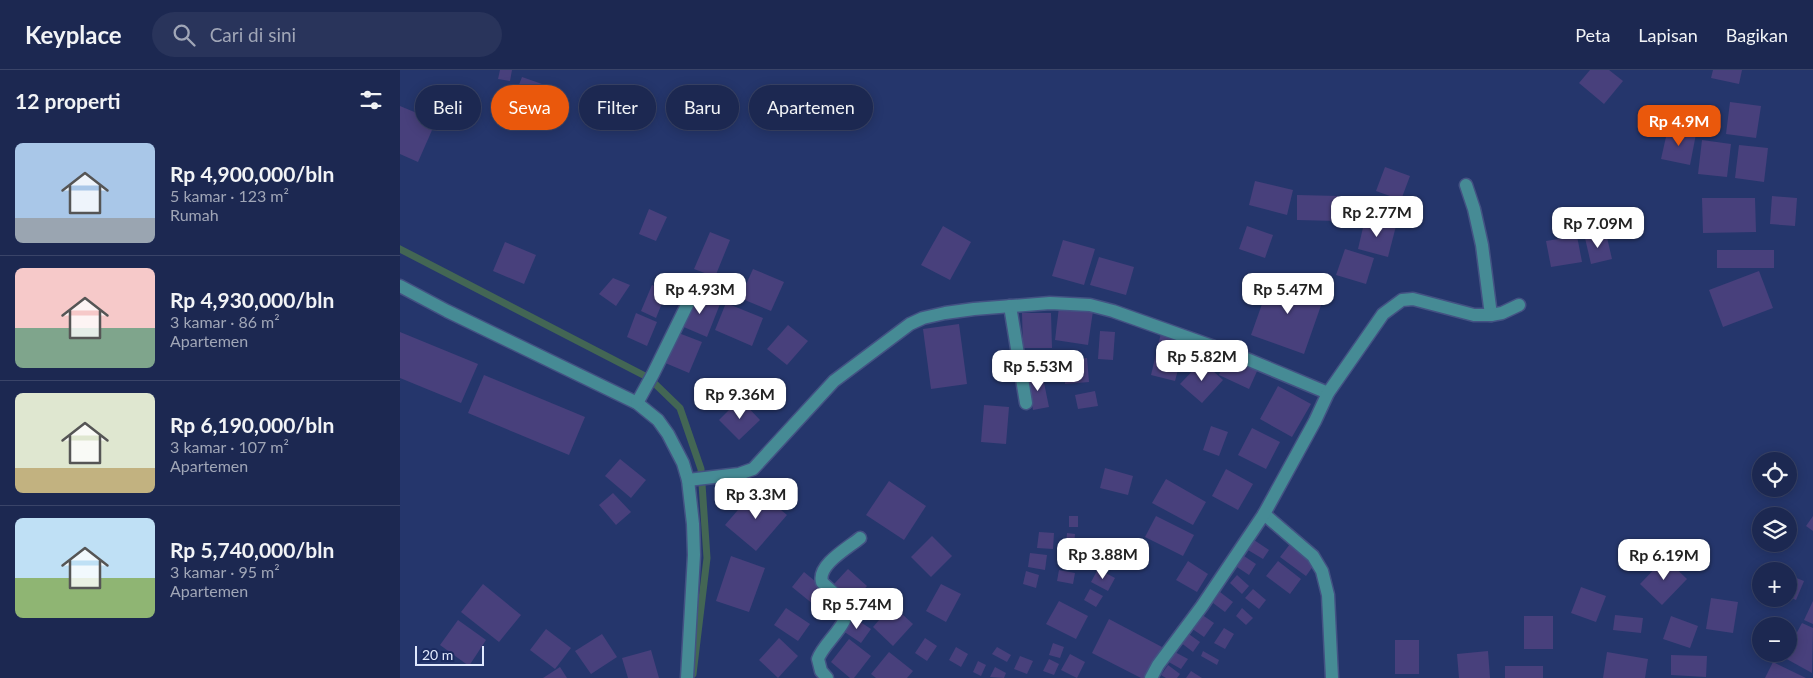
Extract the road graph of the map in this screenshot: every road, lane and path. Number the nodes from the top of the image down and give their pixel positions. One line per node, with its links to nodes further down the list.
1 (1466, 185): 6 (street)
2 (400, 286): 8 (street)
3 (693, 293): 8 (street)
4 (1520, 305): 6 (street)
5 (1010, 306): 7 (street); 9 (street); 10 (street)
6 (1491, 315): 7 (street)
7 (1328, 393): 11 (street)
8 (637, 403): 10 (street)
9 (1026, 403)
10 (698, 479): 13 (street)
11 (1264, 514): 15 (street); 16 (street)
12 (860, 538): 14 (street)
13 (686, 678)
14 (827, 678)
15 (1151, 678)
16 (1332, 678)

